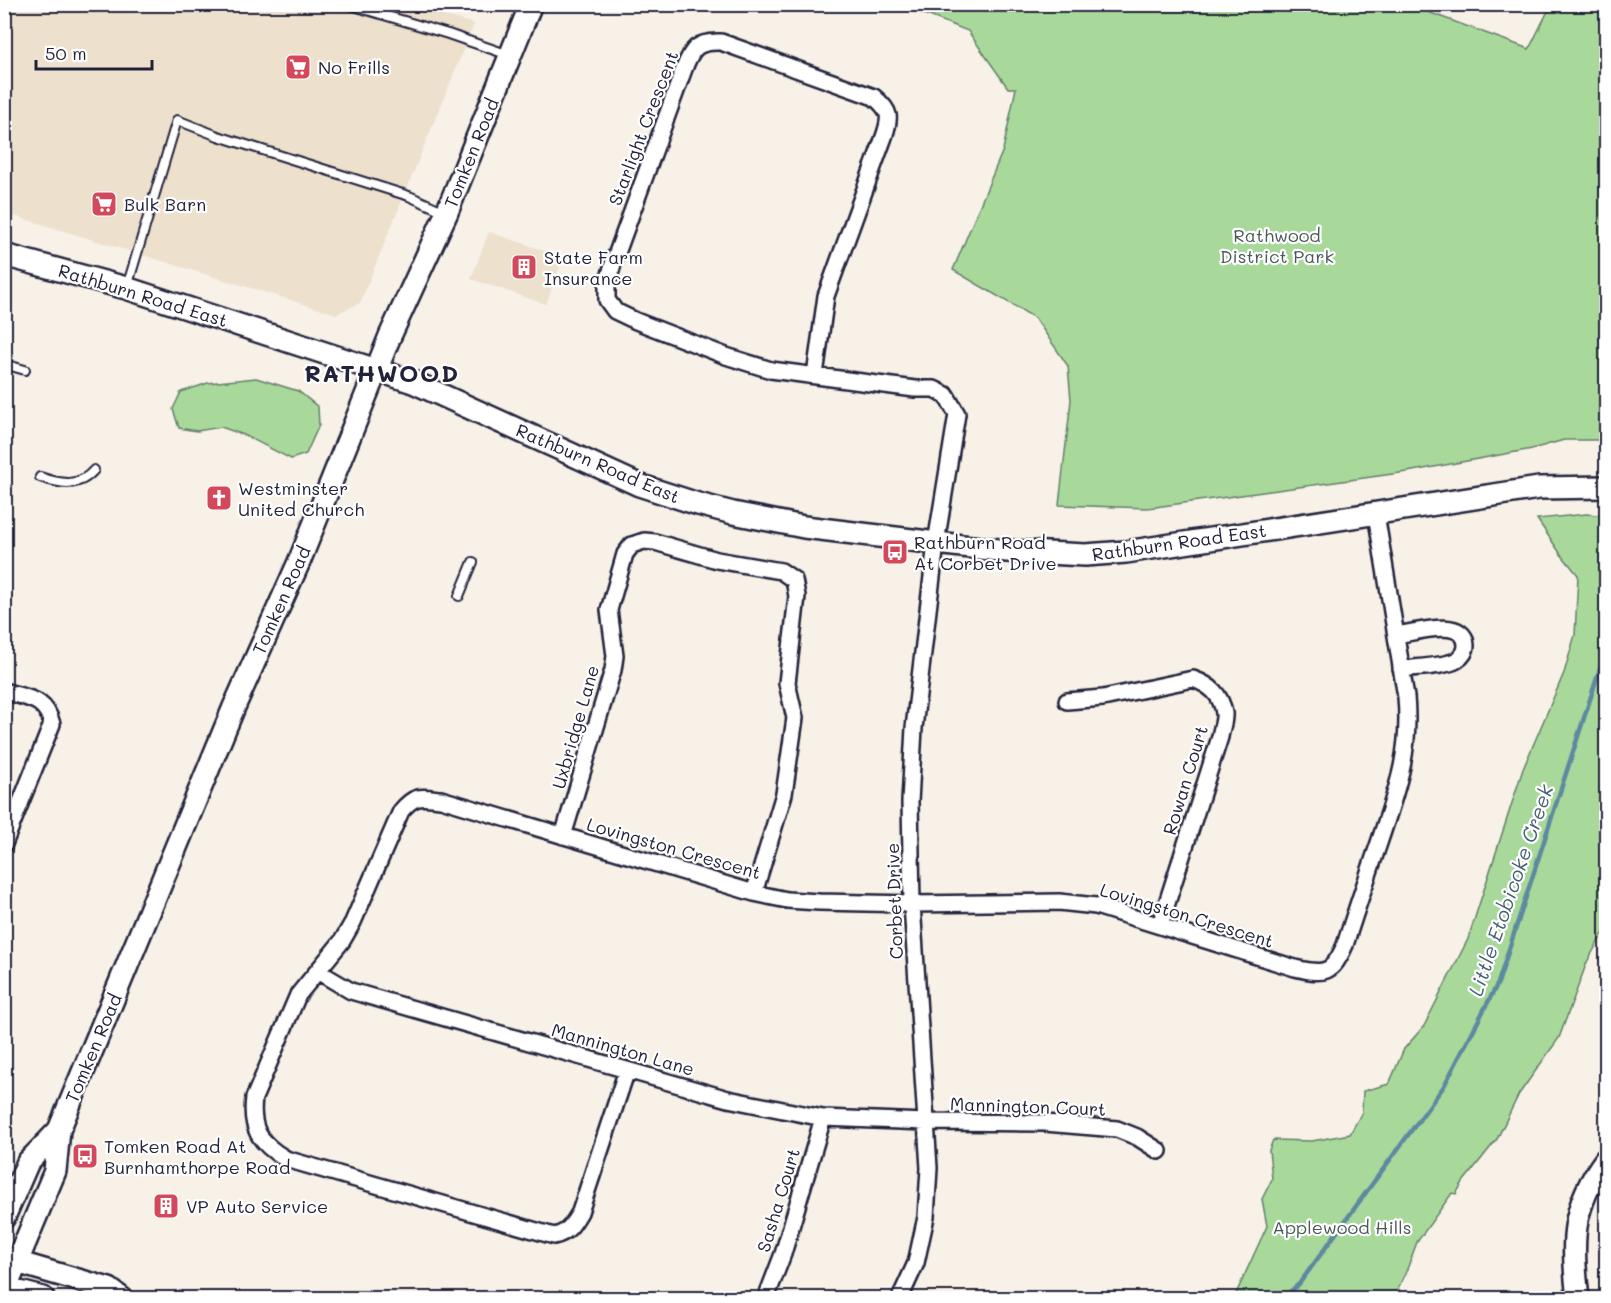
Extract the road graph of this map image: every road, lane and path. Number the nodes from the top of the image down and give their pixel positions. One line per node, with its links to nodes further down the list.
1 (347, 4): 3 (lane)
2 (531, 4): 3 (street, Tomken Road)
3 (511, 56): 4 (street, Tomken Road)
4 (447, 212): 6 (lane); 9 (street, Tomken Road)
5 (4, 255): 6 (street, Rathburn Road East)
6 (126, 288): 9 (street, Rathburn Road East)
7 (4, 364): 8 (lane)
8 (25, 370)
9 (377, 370): 16 (street, Rathburn Road East); 32 (street, Tomken Road)
10 (815, 375): 10 (street, Starlight Crescent); 14 (street, Starlight Crescent)
11 (94, 470): 12 (lane)
12 (40, 477)
13 (1606, 487): 15 (street, Rathburn Road East)
14 (944, 499): 16 (street, Corbet Drive)
15 (1376, 513): 16 (street, Rathburn Road East); 19 (street, Lovingston Crescent)
16 (936, 543): 26 (street, Corbet Drive)
17 (473, 562): 18 (lane)
18 (459, 596)
19 (1396, 635): 20 (street, Lovingston Crescent); 20 (street)
20 (1401, 669): 27 (street, Lovingston Crescent)
21 (4, 691): 24 (street)
22 (1067, 701): 27 (street, Rowan Court)
23 (563, 836): 25 (street, Lovingston Crescent); 25 (street, Uxbridge Lane); 28 (street, Lovingston Crescent)
24 (4, 844)
25 (753, 892): 26 (street, Lovingston Crescent)
26 (912, 904): 27 (street, Lovingston Crescent); 31 (street, Corbet Drive)
27 (1160, 925)
28 (319, 972): 29 (street, Mannington Lane); 29 (street, Lovingston Crescent)
29 (627, 1070): 30 (street, Mannington Lane)
30 (823, 1118): 31 (street, Mannington Lane); 38 (street, Sasha Court)
31 (926, 1122): 33 (street, Mannington Court); 41 (street, Corbet Drive)
32 (59, 1130): 35 (street, Tomken Road); 36 (street, Tomken Road)
33 (1159, 1151)
34 (1606, 1159): 42 (street)
35 (4, 1217)
36 (11, 1261): 37 (street, Tomken Road); 40 (street)
37 (5, 1290): 39 (street)
38 (768, 1293)
39 (43, 1299)
40 (121, 1299)
41 (900, 1299)
42 (1578, 1299)

